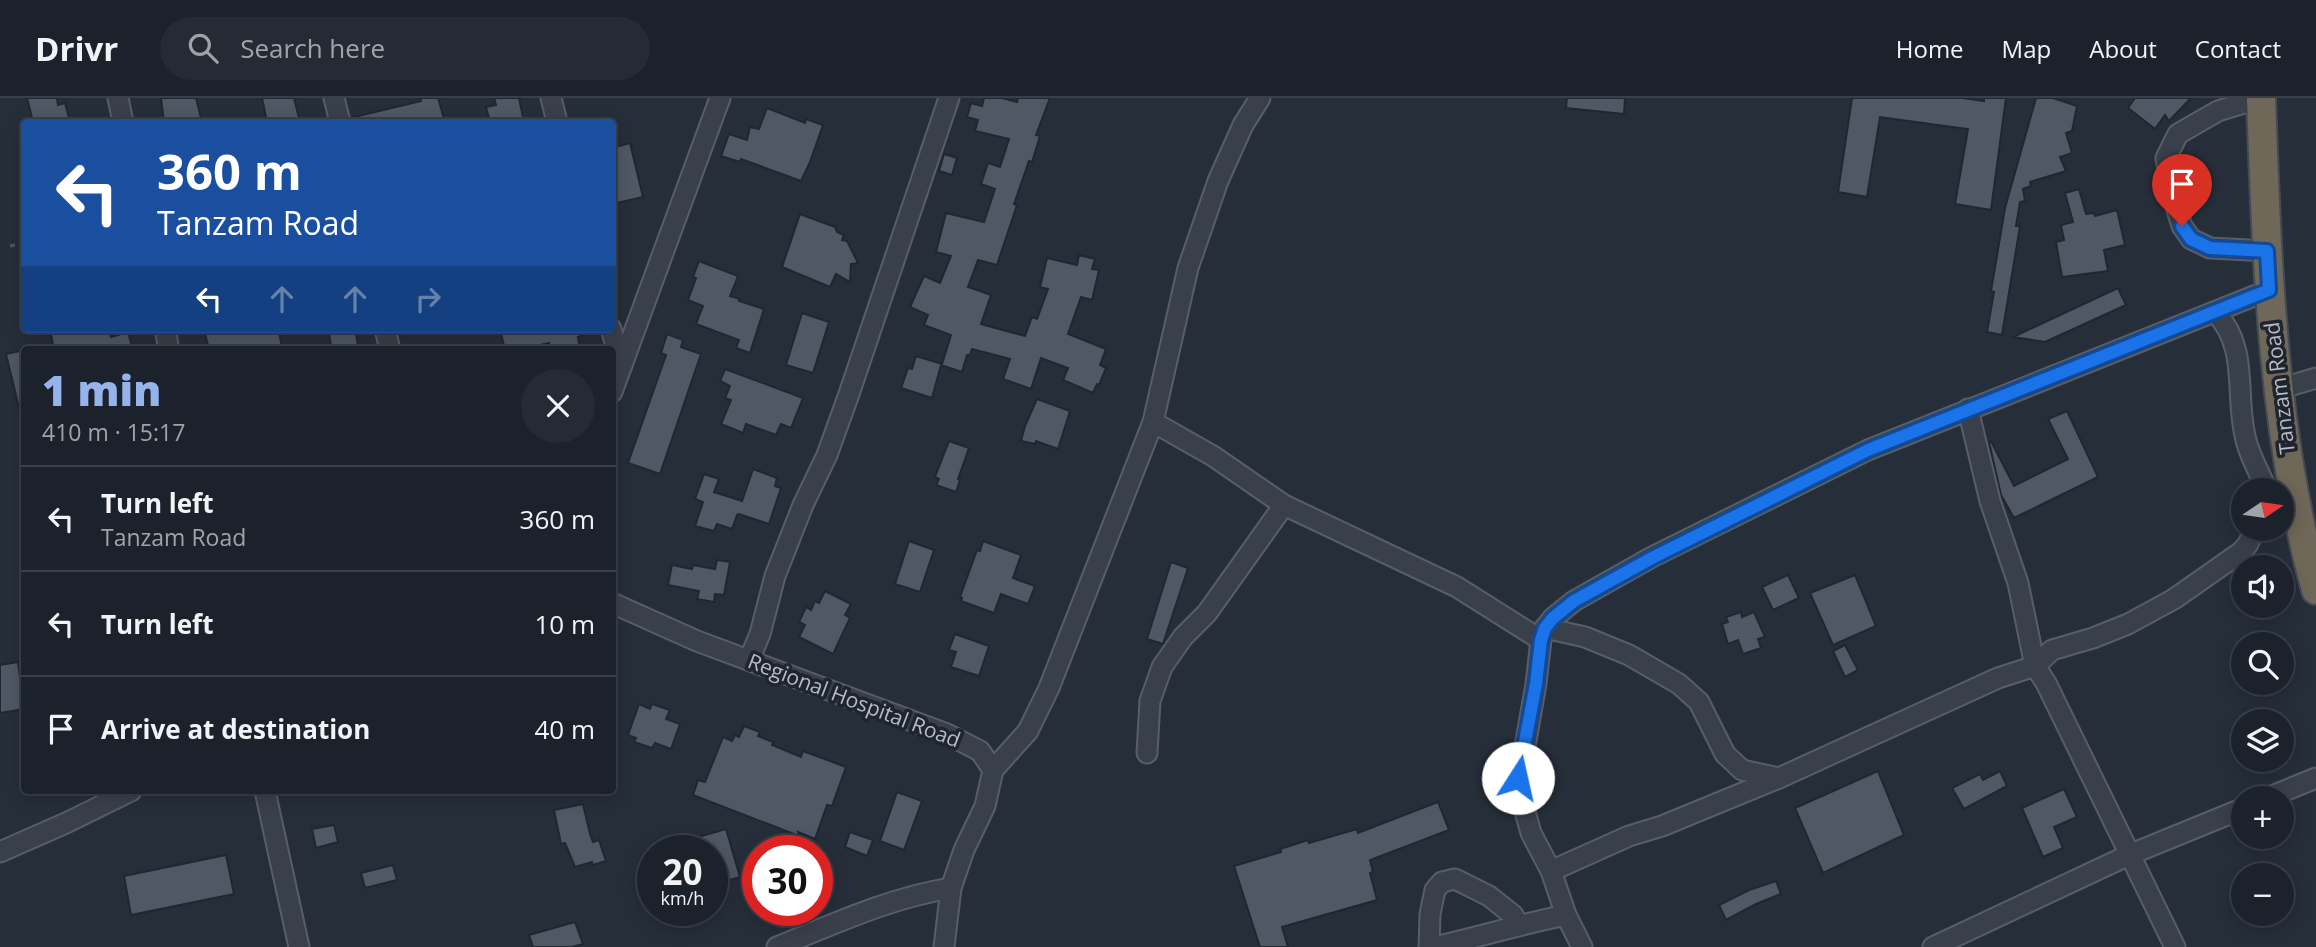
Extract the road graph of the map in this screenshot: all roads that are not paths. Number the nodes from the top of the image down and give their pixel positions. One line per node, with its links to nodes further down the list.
1 (118, 98): 8 (street)
2 (334, 98): 9 (street)
3 (551, 98): 10 (street)
4 (720, 98): 15 (street)
5 (949, 98): 29 (street)
6 (1260, 98): 20 (street)
7 (2261, 98): 11 (highway, Tanzam Road); 11 (street)
8 (122, 119)
9 (339, 119)
10 (556, 119)
11 (2267, 251): 12 (highway, Tanzam Road)
12 (2269, 290): 13 (street); 18 (highway, Tanzam Road)
13 (2215, 312): 19 (street); 21 (street)
14 (612, 333): 15 (street)
15 (622, 365): 17 (street)
16 (2316, 378): 18 (street)
17 (616, 381)
18 (2279, 389): 22 (highway, Tanzam Road)
19 (1968, 409): 28 (street); 30 (street)
20 (1153, 422): 23 (street); 32 (street)
21 (2262, 478)
22 (2287, 478)
23 (1284, 505): 28 (street); 31 (street)
24 (2294, 523): 26 (highway, Tanzam Road)
25 (2249, 541): 30 (street)
26 (2316, 590)
27 (616, 605): 29 (street, Regional Hospital Road)
28 (1543, 634): 33 (street); 41 (street)
29 (749, 660): 32 (street, Regional Hospital Road)
30 (2035, 666): 33 (street); 40 (street)
31 (1147, 753)
32 (993, 771): 42 (street)
33 (1779, 778): 41 (street)
34 (2316, 778): 35 (street)
35 (2294, 787)
36 (125, 794): 39 (street)
37 (266, 794): 45 (street)
38 (2231, 812): 40 (street)
39 (0, 852)
40 (2129, 855): 50 (street); 51 (street)
41 (1552, 871): 43 (street)
42 (951, 888): 46 (street); 47 (street)
43 (1566, 915): 44 (street); 49 (street)
44 (1518, 924): 48 (street); 48 (street)
45 (299, 947)
46 (777, 947)
47 (944, 947)
48 (1432, 947)
49 (1582, 947)
50 (1933, 947)
51 (2175, 947)

